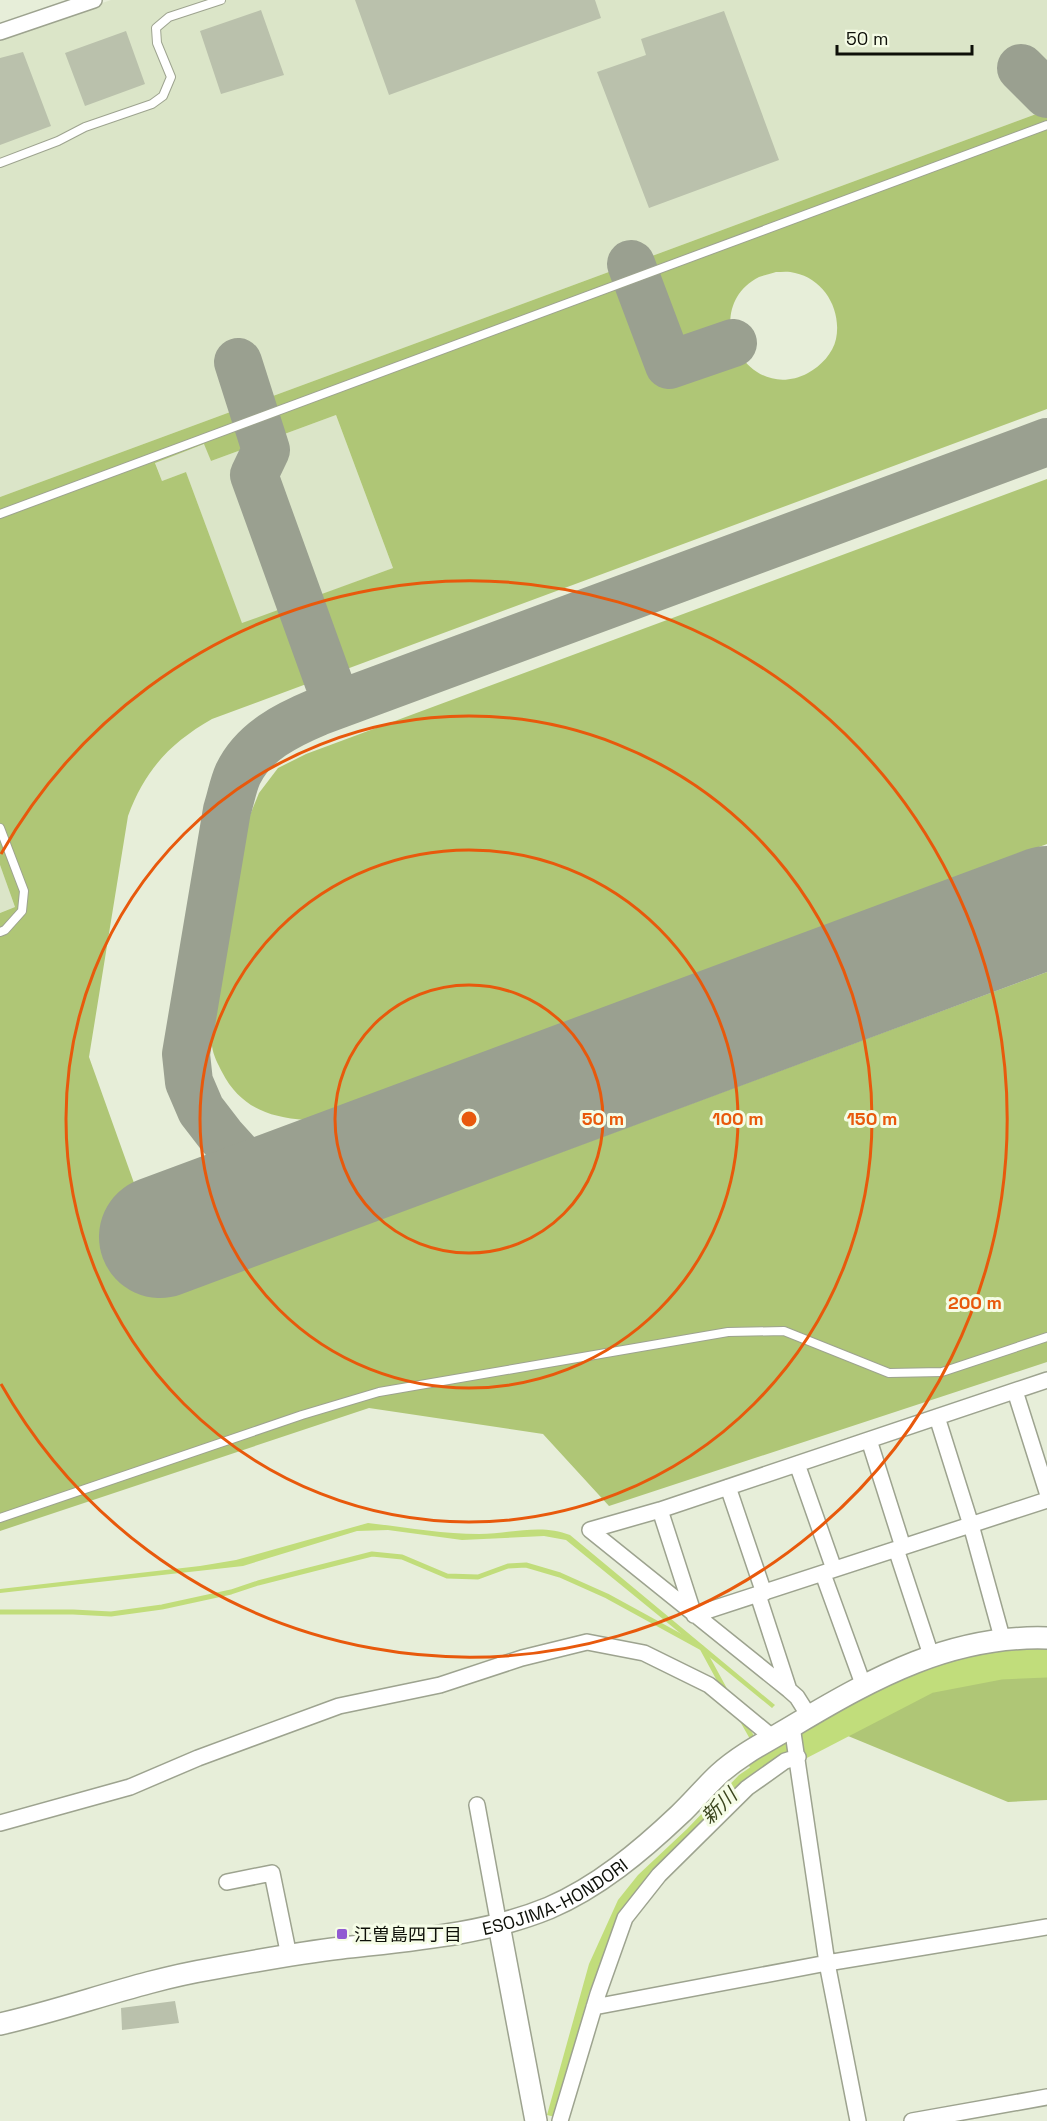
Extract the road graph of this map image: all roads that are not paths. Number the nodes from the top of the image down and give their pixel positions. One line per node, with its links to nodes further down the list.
1 (94, 0): 3 (street)
2 (220, 0): 6 (lane)
3 (70, 4): 4 (street)
4 (0, 32)
5 (1047, 125): 7 (lane)
6 (0, 163)
7 (0, 514)
8 (0, 828): 9 (lane)
9 (0, 932)
10 (1047, 1337): 21 (lane)
11 (1047, 1380): 12 (street)
12 (1014, 1391): 13 (street); 15 (street)
13 (937, 1417): 14 (street); 22 (street)
14 (869, 1440): 16 (street); 23 (street)
15 (1042, 1457): 18 (street)
16 (797, 1464): 17 (street); 24 (street)
17 (728, 1487): 20 (street); 25 (street)
18 (1047, 1492)
19 (1047, 1500): 22 (street)
20 (660, 1510): 26 (street); 26 (street)
21 (0, 1518)
22 (971, 1525): 23 (street); 28 (street)
23 (900, 1548): 24 (street); 29 (street)
24 (829, 1571): 25 (street); 30 (street)
25 (761, 1594): 26 (street); 31 (street)
26 (694, 1616): 31 (street)
27 (1047, 1638): 28 (street, ESOJIMA-HONDORI)
28 (1003, 1641): 29 (street, ESOJIMA-HONDORI)
29 (931, 1655): 30 (street, ESOJIMA-HONDORI)
30 (863, 1684): 32 (street, ESOJIMA-HONDORI)
31 (789, 1690): 32 (street)
32 (800, 1721): 33 (street, ESOJIMA-HONDORI); 34 (street)
33 (772, 1737): 36 (street); 38 (street, ESOJIMA-HONDORI)
34 (798, 1757): 41 (street); 42 (street)
35 (477, 1805): 38 (street)
36 (0, 1823)
37 (227, 1882): 40 (street)
38 (499, 1925): 40 (street, ESOJIMA-HONDORI); 45 (street)
39 (1047, 1927): 41 (street)
40 (289, 1956): 43 (street, ESOJIMA-HONDORI)
41 (828, 1963): 42 (street); 47 (street)
42 (594, 2007): 46 (street)
43 (0, 2024)
44 (1047, 2097): 48 (street)
45 (536, 2121)
46 (560, 2121)
47 (858, 2121)
48 (912, 2121)

